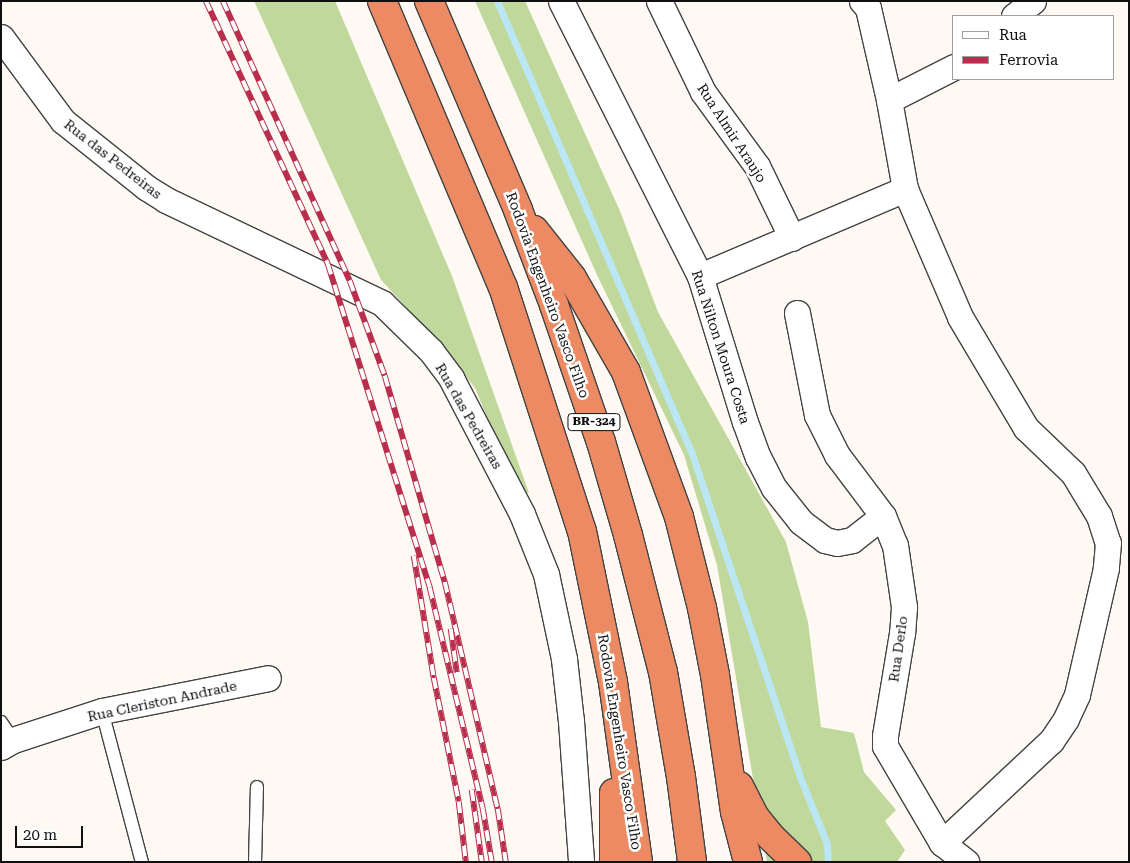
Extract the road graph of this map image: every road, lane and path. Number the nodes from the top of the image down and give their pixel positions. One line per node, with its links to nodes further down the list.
1 (382, 1): 18 (highway, Rodovia Engenheiro Vasco Filho / BR-324)
2 (429, 1): 12 (highway, Rodovia Engenheiro Vasco Filho / BR-324)
3 (561, 1): 14 (street, Rua Nilton Moura Costa)
4 (659, 1): 13 (street, Rua Almir Araujo)
5 (1033, 1): 7 (street)
6 (868, 3): 10 (street)
7 (1015, 15)
8 (1, 37): 26 (street, Rua das Pedreiras)
9 (952, 68): 10 (street)
10 (889, 100): 11 (street)
11 (905, 189): 13 (street); 23 (street)
12 (518, 210): 21 (highway); 29 (highway, Rodovia Engenheiro Vasco Filho / BR-324)
13 (792, 238): 14 (street)
14 (700, 276): 16 (street, Rua Nilton Moura Costa)
15 (797, 313): 16 (street, Rua Derlo)
16 (883, 516): 23 (street, Rua Derlo)
17 (268, 678): 19 (street, Rua Cleriston Andrade)
18 (614, 682): 27 (highway); 28 (highway, Rodovia Engenheiro Vasco Filho / BR-324)
19 (102, 711): 20 (street, Rua Cleriston Andrade); 24 (lane)
20 (5, 737)
21 (725, 752): 30 (highway); 31 (highway)
22 (256, 787): 25 (lane)
23 (942, 843): 32 (street, Rua Derlo)
24 (142, 862)
25 (255, 862)
26 (581, 862)
27 (614, 862)
28 (638, 862)
29 (692, 862)
30 (748, 862)
31 (797, 862)
32 (966, 862)

